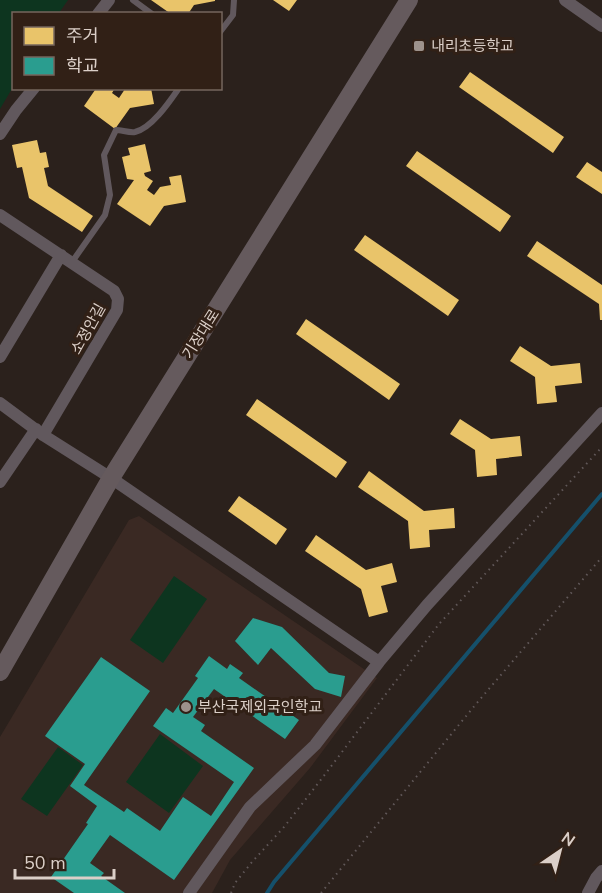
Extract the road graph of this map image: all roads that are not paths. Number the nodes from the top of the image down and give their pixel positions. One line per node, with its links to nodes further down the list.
1 (133, 0): 5 (lane)
2 (234, 0): 7 (lane)
3 (409, 0): 17 (main road, 기장대로)
4 (565, 0): 6 (street)
5 (149, 12)
6 (602, 26)
7 (222, 29)
8 (32, 90): 10 (street)
9 (178, 90): 12 (lane)
10 (0, 134)
11 (0, 215): 12 (street, 소정안길)
12 (67, 259): 13 (street); 16 (street, 소정안길)
13 (0, 357)
14 (0, 403): 16 (street)
15 (602, 413): 19 (street)
16 (40, 432): 17 (street); 18 (street, 소정안길)
17 (111, 478): 19 (street); 20 (main road, 기장대로)
18 (0, 482)
19 (379, 662): 22 (street)
20 (0, 672)
21 (602, 871): 23 (street)
22 (189, 893)
23 (588, 893)

